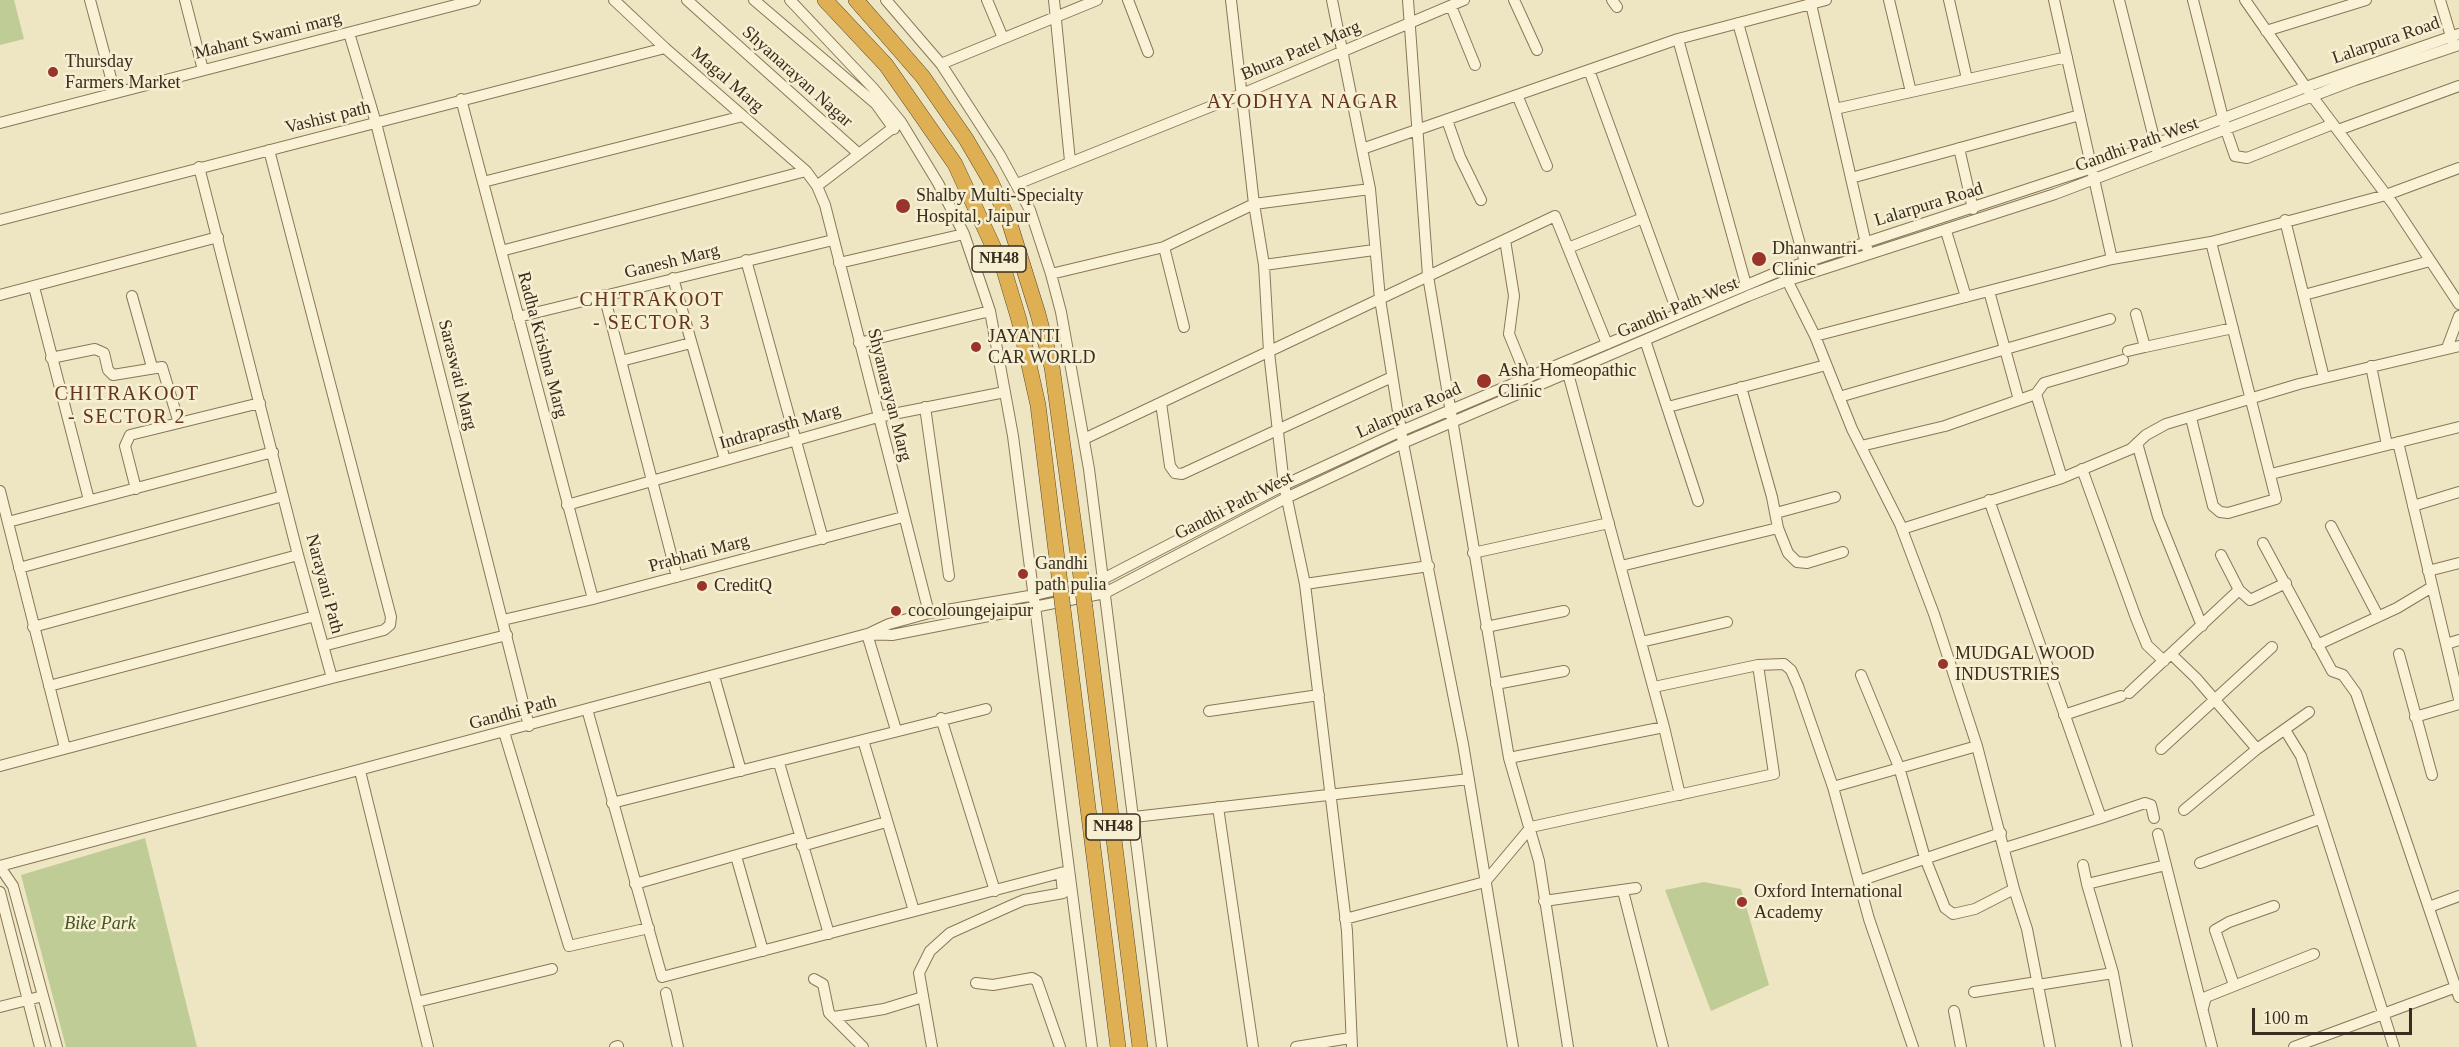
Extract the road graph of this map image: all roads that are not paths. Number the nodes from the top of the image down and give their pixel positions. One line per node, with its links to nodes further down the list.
1 (90, 0): 52 (street)
2 (185, 0): 46 (street)
3 (475, 0): 35 (street, Mahant Swami marg)
4 (614, 0): 39 (street, Magal Marg)
5 (687, 0): 70 (street, Shyanarayan Nagar)
6 (754, 0): 63 (street)
7 (790, 0): 63 (street)
8 (825, 0): 346 (highway, NH48, bridge)
9 (856, 0): 347 (highway, NH48, bridge)
10 (886, 0): 44 (street)
11 (987, 0): 36 (street)
12 (1054, 0): 31 (street)
13 (1097, 0): 31 (street)
14 (1128, 0): 41 (street)
15 (1231, 0): 53 (street)
16 (1332, 0): 42 (street)
17 (1408, 0): 32 (street)
18 (1464, 0): 30 (street, Bhura Patel Marg)
19 (1514, 0): 40 (street)
20 (1826, 0): 29 (street)
21 (1889, 0): 51 (street)
22 (1949, 0): 48 (street)
23 (2054, 0): 43 (street)
24 (2119, 0): 66 (street)
25 (2193, 0): 62 (street)
26 (2245, 0): 34 (street)
27 (2366, 0): 34 (street)
28 (2440, 0): 38 (street)
29 (1811, 4): 33 (street); 56 (street)
30 (1451, 6): 32 (street, Bhura Patel Marg); 45 (street)
31 (1057, 16): 36 (street); 72 (street)
32 (1411, 22): 42 (street, Bhura Patel Marg); 65 (street)
33 (1738, 23): 37 (street); 105 (street)
34 (2266, 31): 50 (street)
35 (349, 33): 46 (street, Mahant Swami marg); 61 (street, Saraswati Marg)
36 (1003, 38): 44 (street)
37 (1678, 39): 47 (street); 112 (street)
38 (2456, 40): 50 (street, Gandhi Path West)
39 (665, 48): 55 (street, Vashist path); 58 (street, Magal Marg)
40 (1537, 50)
41 (1148, 52)
42 (1341, 52): 53 (street, Bhura Patel Marg); 68 (street)
43 (2067, 57): 48 (street); 57 (street)
44 (941, 64): 80 (street)
45 (1475, 65)
46 (203, 70): 52 (street, Mahant Swami marg)
47 (1589, 70): 54 (street); 87 (street)
48 (1967, 79): 51 (street)
49 (2459, 86): 64 (street)
50 (2309, 91): 62 (street, Gandhi Path West); 64 (street)
51 (1911, 92): 56 (street)
52 (115, 93): 60 (street, Mahant Swami marg)
53 (1242, 94): 72 (street, Bhura Patel Marg); 85 (street)
54 (1517, 95): 59 (street); 73 (street)
55 (461, 99): 61 (street, Vashist path); 79 (street, Radha Krishna Marg)
56 (1835, 109): 78 (street)
57 (2080, 115): 67 (street); 77 (street)
58 (743, 116): 76 (street, Magal Marg); 79 (street)
59 (1447, 120): 65 (street); 84 (street)
60 (0, 123)
61 (376, 123): 69 (street, Vashist path); 223 (street, Saraswati Marg)
62 (2224, 124): 64 (street); 66 (street, Lalarpura Road); 71 (street, Gandhi Path West)
63 (897, 125): 70 (street); 91 (street)
64 (2336, 127): 83 (street)
65 (1416, 130): 68 (street); 110 (street)
66 (2155, 144): 71 (street); 77 (street, Lalarpura Road)
67 (1959, 148): 78 (street); 86 (street)
68 (1362, 149): 82 (street)
69 (269, 150): 74 (street, Vashist path); 234 (street)
70 (859, 154): 81 (street)
71 (2158, 156): 77 (street, Gandhi Path West)
72 (1070, 161): 80 (street, Bhura Patel Marg)
73 (1547, 166)
74 (199, 167): 88 (street, Vashist path); 92 (street, Narayani Path)
75 (2459, 168): 83 (street)
76 (806, 171): 81 (street, Magal Marg); 100 (street)
77 (2093, 174): 86 (street, Lalarpura Road); 90 (street, Gandhi Path West); 102 (street)
78 (1851, 178): 95 (street)
79 (483, 182): 100 (street, Radha Krishna Marg)
80 (1017, 184): 108 (street)
81 (817, 186): 93 (street, Shyanarayan Marg)
82 (1370, 189): 85 (street); 99 (street)
83 (2386, 195): 89 (street); 104 (street)
84 (1481, 200)
85 (1254, 204): 97 (street); 107 (street)
86 (1973, 208): 95 (street, Lalarpura Road)
87 (1643, 218): 98 (street); 123 (street)
88 (0, 220)
89 (2285, 220): 96 (street); 117 (street)
90 (1946, 231): 101 (street, Gandhi Path West); 119 (street)
91 (964, 234): 106 (street); 122 (street)
92 (218, 237): 113 (street); 155 (street, Narayani Path)
93 (833, 240): 103 (street, Ganesh Marg); 106 (street, Shyanarayan Marg)
94 (1505, 240): 98 (street); 110 (street); 147 (street)
95 (1866, 242): 101 (street); 105 (street, Lalarpura Road)
96 (2211, 242): 102 (street); 129 (street)
97 (1164, 247): 108 (street); 128 (street)
98 (1568, 248): 134 (street)
99 (1374, 250): 107 (street); 120 (street)
100 (501, 251): 126 (street, Radha Krishna Marg)
101 (1869, 254): 109 (street, Gandhi Path West)
102 (2112, 259): 114 (street)
103 (746, 260): 111 (street, Ganesh Marg); 166 (street)
104 (2430, 261): 117 (street); 121 (street)
105 (1804, 262): 109 (street, Lalarpura Road)
106 (838, 263): 133 (street, Shyanarayan Marg)
107 (1264, 265): 139 (street)
108 (1051, 274): 167 (street)
109 (1784, 275): 112 (street, Lalarpura Road); 130 (street); 131 (street, Gandhi Path West)
110 (1428, 276): 120 (street); 159 (street)
111 (673, 278): 116 (street, Ganesh Marg); 132 (street)
112 (1746, 285): 123 (street, Lalarpura Road)
113 (33, 287): 115 (street); 140 (street)
114 (1989, 291): 119 (street); 138 (street)
115 (0, 295)
116 (604, 295): 126 (street, Ganesh Marg); 141 (street)
117 (2304, 295): 148 (street)
118 (132, 296): 144 (street)
119 (1966, 297): 130 (street)
120 (1380, 299): 139 (street); 146 (street)
121 (2459, 304)
122 (990, 311): 133 (street); 150 (street)
123 (1678, 314): 134 (street, Lalarpura Road)
124 (2136, 314): 136 (street)
125 (2459, 316): 137 (street)
126 (518, 317): 188 (street, Radha Krishna Marg)
127 (2110, 319): 138 (street)
128 (1184, 327)
129 (2233, 328): 136 (street); 153 (street)
130 (1815, 336): 142 (street)
131 (1645, 340): 145 (street, Gandhi Path West); 157 (street)
132 (692, 343): 141 (street); 173 (street)
133 (859, 343): 160 (street, Shyanarayan Marg)
134 (1606, 344): 145 (street, Lalarpura Road)
135 (2459, 346): 137 (street)
136 (2145, 347): 151 (street)
137 (2447, 348): 143 (street)
138 (2005, 350): 152 (street); 154 (street)
139 (1269, 351): 156 (street); 164 (street)
140 (51, 358): 144 (street); 185 (street)
141 (621, 361): 177 (street)
142 (1826, 365): 149 (street); 152 (street)
143 (2372, 366): 148 (street); 170 (street)
144 (152, 367): 162 (street)
145 (1566, 367): 147 (street, Lalarpura Road); 159 (street, Gandhi Path West); 193 (street)
146 (1392, 377): 164 (street); 165 (street)
147 (1527, 378): 159 (street, Lalarpura Road)
148 (2324, 378): 153 (street)
149 (1741, 387): 157 (street); 190 (street)
150 (1005, 392): 158 (street, Indraprasth Marg); 216 (street)
151 (2036, 394): 154 (street); 176 (street)
152 (1839, 397): 171 (street)
153 (2251, 399): 161 (street); 175 (street)
154 (2019, 400): 171 (street)
155 (260, 403): 162 (street); 172 (street, Narayani Path)
156 (1161, 403): 164 (street); 167 (street)
157 (1668, 406): 187 (street)
158 (925, 407): 160 (street, Indraprasth Marg); 208 (street)
159 (1453, 415): 165 (street, Gandhi Path West); 200 (street)
160 (878, 417): 166 (street, Indraprasth Marg); 191 (street, Shyanarayan Marg)
161 (2191, 418): 169 (street); 175 (street)
162 (179, 423): 179 (street)
163 (2459, 427): 168 (street)
164 (1278, 430): 178 (street)
165 (1402, 437): 178 (street, Lalarpura Road); 183 (street, Gandhi Path West); 204 (street)
166 (795, 440): 173 (street, Indraprasth Marg); 197 (street)
167 (1084, 440): 210 (street)
168 (2398, 442): 170 (street); 189 (street)
169 (2138, 443): 174 (street); 225 (street)
170 (2386, 445): 175 (street)
171 (1861, 446): 196 (street)
172 (273, 452): 179 (street); 182 (street, Narayani Path)
173 (725, 460): 177 (street, Indraprasth Marg)
174 (2082, 469): 176 (street); 237 (street)
175 (2271, 474)
176 (2062, 478): 186 (street)
177 (651, 481): 188 (street, Indraprasth Marg); 209 (street)
178 (1284, 485): 183 (street); 210 (street, Lalarpura Road)
179 (136, 489): 185 (street)
180 (0, 491): 192 (street)
181 (2459, 492): 189 (street)
182 (283, 496): 201 (street, Narayani Path); 206 (street)
183 (1286, 498): 212 (street); 215 (street, Gandhi Path West)
184 (1835, 498): 190 (street)
185 (89, 500): 192 (street)
186 (1989, 500): 196 (street); 254 (street)
187 (1698, 501)
188 (567, 505): 217 (street, Radha Krishna Marg)
189 (2413, 506): 207 (street)
190 (1776, 513): 195 (street)
191 (903, 517): 197 (street, Prabhati Marg); 220 (street, Shyanarayan Marg)
192 (8, 522): 206 (street)
193 (1609, 523): 200 (street); 205 (street)
194 (2331, 525): 222 (street)
195 (1778, 528): 199 (street); 205 (street)
196 (1902, 529): 263 (street)
197 (823, 539): 209 (street, Prabhati Marg)
198 (2263, 543): 211 (street)
199 (1843, 552)
200 (1473, 553): 227 (street)
201 (297, 555): 221 (street, Narayani Path); 226 (street)
202 (2221, 555): 214 (street)
203 (2459, 563): 207 (street)
204 (1429, 566): 212 (street); 274 (street)
205 (1621, 566): 231 (street)
206 (19, 568): 226 (street)
207 (2428, 571): 213 (street)
208 (948, 576)
209 (677, 577): 217 (street, Prabhati Marg)
210 (1102, 579): 215 (street); 216 (street, Lalarpura Road)
211 (2286, 583): 214 (street); 233 (street)
212 (1305, 584): 246 (street)
213 (2432, 587): 222 (street); 232 (street)
214 (2239, 590): 225 (street)
215 (1105, 593): 218 (street, Gandhi Path West); 281 (street)
216 (1035, 595): 218 (street); 220 (street, Lalarpura Road)
217 (593, 599): 223 (street, Prabhati Marg)
218 (1037, 607): 228 (street, Gandhi Path); 297 (street)
219 (1564, 611): 227 (street)
220 (929, 614): 228 (street, Lalarpura Road)
221 (315, 616): 234 (street, Narayani Path); 244 (street)
222 (2378, 616): 233 (street)
223 (503, 620): 229 (street, Saraswati Marg)
224 (1727, 622): 231 (street)
225 (2202, 626): 237 (street)
226 (33, 627): 244 (street)
227 (1486, 627): 243 (street)
228 (867, 634): 241 (street, Gandhi Path); 259 (street)
229 (507, 635): 242 (street); 257 (street, Saraswati Marg)
230 (2459, 640): 232 (street)
231 (1641, 642): 245 (street)
232 (2445, 644): 247 (street)
233 (2317, 645): 310 (street)
234 (323, 646): 242 (street, Narayani Path)
235 (2272, 647): 248 (street)
236 (2399, 654): 255 (street)
237 (2167, 658): 248 (street); 254 (street)
238 (1758, 665): 245 (street); 275 (street); 277 (street)
239 (1564, 670): 243 (street)
240 (1861, 675): 270 (street)
241 (714, 676): 251 (street, Gandhi Path); 272 (street)
242 (332, 678): 264 (street)
243 (1496, 684): 267 (street)
244 (49, 686): 264 (street)
245 (1654, 687): 258 (street)
246 (1318, 694): 252 (street); 276 (street)
247 (2459, 699)
248 (2216, 701): 265 (street); 266 (street)
249 (2459, 704): 255 (street)
250 (986, 709): 256 (street)
251 (587, 710): 257 (street, Gandhi Path); 278 (street)
252 (1209, 711)
253 (2309, 712): 260 (street)
254 (2064, 715): 282 (street)
255 (2415, 717): 273 (street)
256 (942, 718): 259 (street); 304 (street)
257 (529, 726): 261 (street, Gandhi Path)
258 (1664, 727): 267 (street); 277 (street)
259 (896, 730): 262 (street)
260 (2285, 730): 266 (street); 284 (street)
261 (504, 732): 271 (street, Gandhi Path); 313 (street)
262 (863, 740): 268 (street); 285 (street)
263 (1977, 746): 270 (street); 287 (street)
264 (65, 748): 269 (street)
265 (2161, 749)
266 (2257, 749): 280 (street)
267 (1509, 758): 286 (street)
268 (779, 763): 272 (street); 289 (street)
269 (0, 766)
270 (1899, 767): 275 (street); 292 (street)
271 (360, 771): 296 (street, Gandhi Path); 329 (street)
272 (741, 771): 278 (street)
273 (2432, 775)
274 (1468, 779): 276 (street); 299 (street)
275 (1833, 787): 298 (street)
276 (1329, 794): 279 (street); 312 (street)
277 (1680, 795): 286 (street)
278 (612, 803): 300 (street)
279 (1218, 807): 281 (street); 349 (street)
280 (2184, 810)
281 (1134, 817): 348 (street)
282 (2101, 818): 283 (street); 290 (street)
283 (2154, 818)
284 (2319, 819): 293 (street); 333 (street)
285 (886, 822): 289 (street); 311 (street)
286 (1531, 827): 299 (street); 308 (street)
287 (2001, 833): 290 (street); 292 (street)
288 (2158, 834): 295 (street)
289 (801, 842): 291 (street); 314 (street)
290 (2005, 848): 303 (street)
291 (736, 856): 300 (street); 315 (street)
292 (1925, 858): 298 (street); 303 (street)
293 (2200, 863)
294 (2083, 865): 301 (street)
295 (2166, 865): 301 (street); 331 (street)
296 (0, 867): 326 (street)
297 (1065, 872): 304 (street); 327 (street); 345 (street)
298 (1859, 881): 354 (street)
299 (1485, 882): 312 (street); 351 (street)
300 (635, 884): 313 (street)
301 (2087, 884): 318 (street)
302 (1636, 888): 305 (street)
303 (2014, 889): 321 (street)
304 (995, 891): 311 (street)
305 (1623, 891): 308 (street); 353 (street)
306 (0, 892): 328 (street)
307 (2459, 896): 310 (street)
308 (1544, 901): 352 (street)
309 (2274, 906): 322 (street)
310 (2429, 908): 323 (street)
311 (914, 911): 314 (street)
312 (1345, 919): 336 (street)
313 (649, 928): 315 (street)
314 (829, 934): 315 (street)
315 (763, 951)
316 (2314, 954): 322 (street)
317 (552, 969): 329 (street)
318 (2113, 973): 321 (street); 357 (street)
319 (814, 979): 334 (street)
320 (976, 983): 344 (street)
321 (2038, 984): 324 (street); 356 (street)
322 (2234, 985): 331 (street)
323 (2458, 990): 333 (street)
324 (1974, 992)
325 (666, 993): 340 (street)
326 (43, 996): 328 (street); 338 (street)
327 (923, 997): 334 (street); 343 (street)
328 (28, 1000): 330 (street); 337 (street)
329 (417, 1002): 339 (street)
330 (0, 1007)
331 (2203, 1008): 358 (street)
332 (1954, 1011): 355 (street)
333 (2382, 1015): 359 (street); 360 (street)
334 (834, 1017): 335 (street)
335 (850, 1035): 341 (street); 342 (street)
336 (1351, 1042): 350 (street)
337 (40, 1047)
338 (57, 1047)
339 (428, 1047)
340 (678, 1047)
341 (852, 1047)
342 (864, 1047)
343 (932, 1047)
344 (1060, 1047)
345 (1092, 1047)
346 (1118, 1047)
347 (1140, 1047)
348 (1162, 1047)
349 (1252, 1047)
350 (1296, 1047)
351 (1513, 1047)
352 (1568, 1047)
353 (1663, 1047)
354 (1913, 1047)
355 (1961, 1047)
356 (2050, 1047)
357 (2127, 1047)
358 (2212, 1047)
359 (2294, 1047)
360 (2394, 1047)

